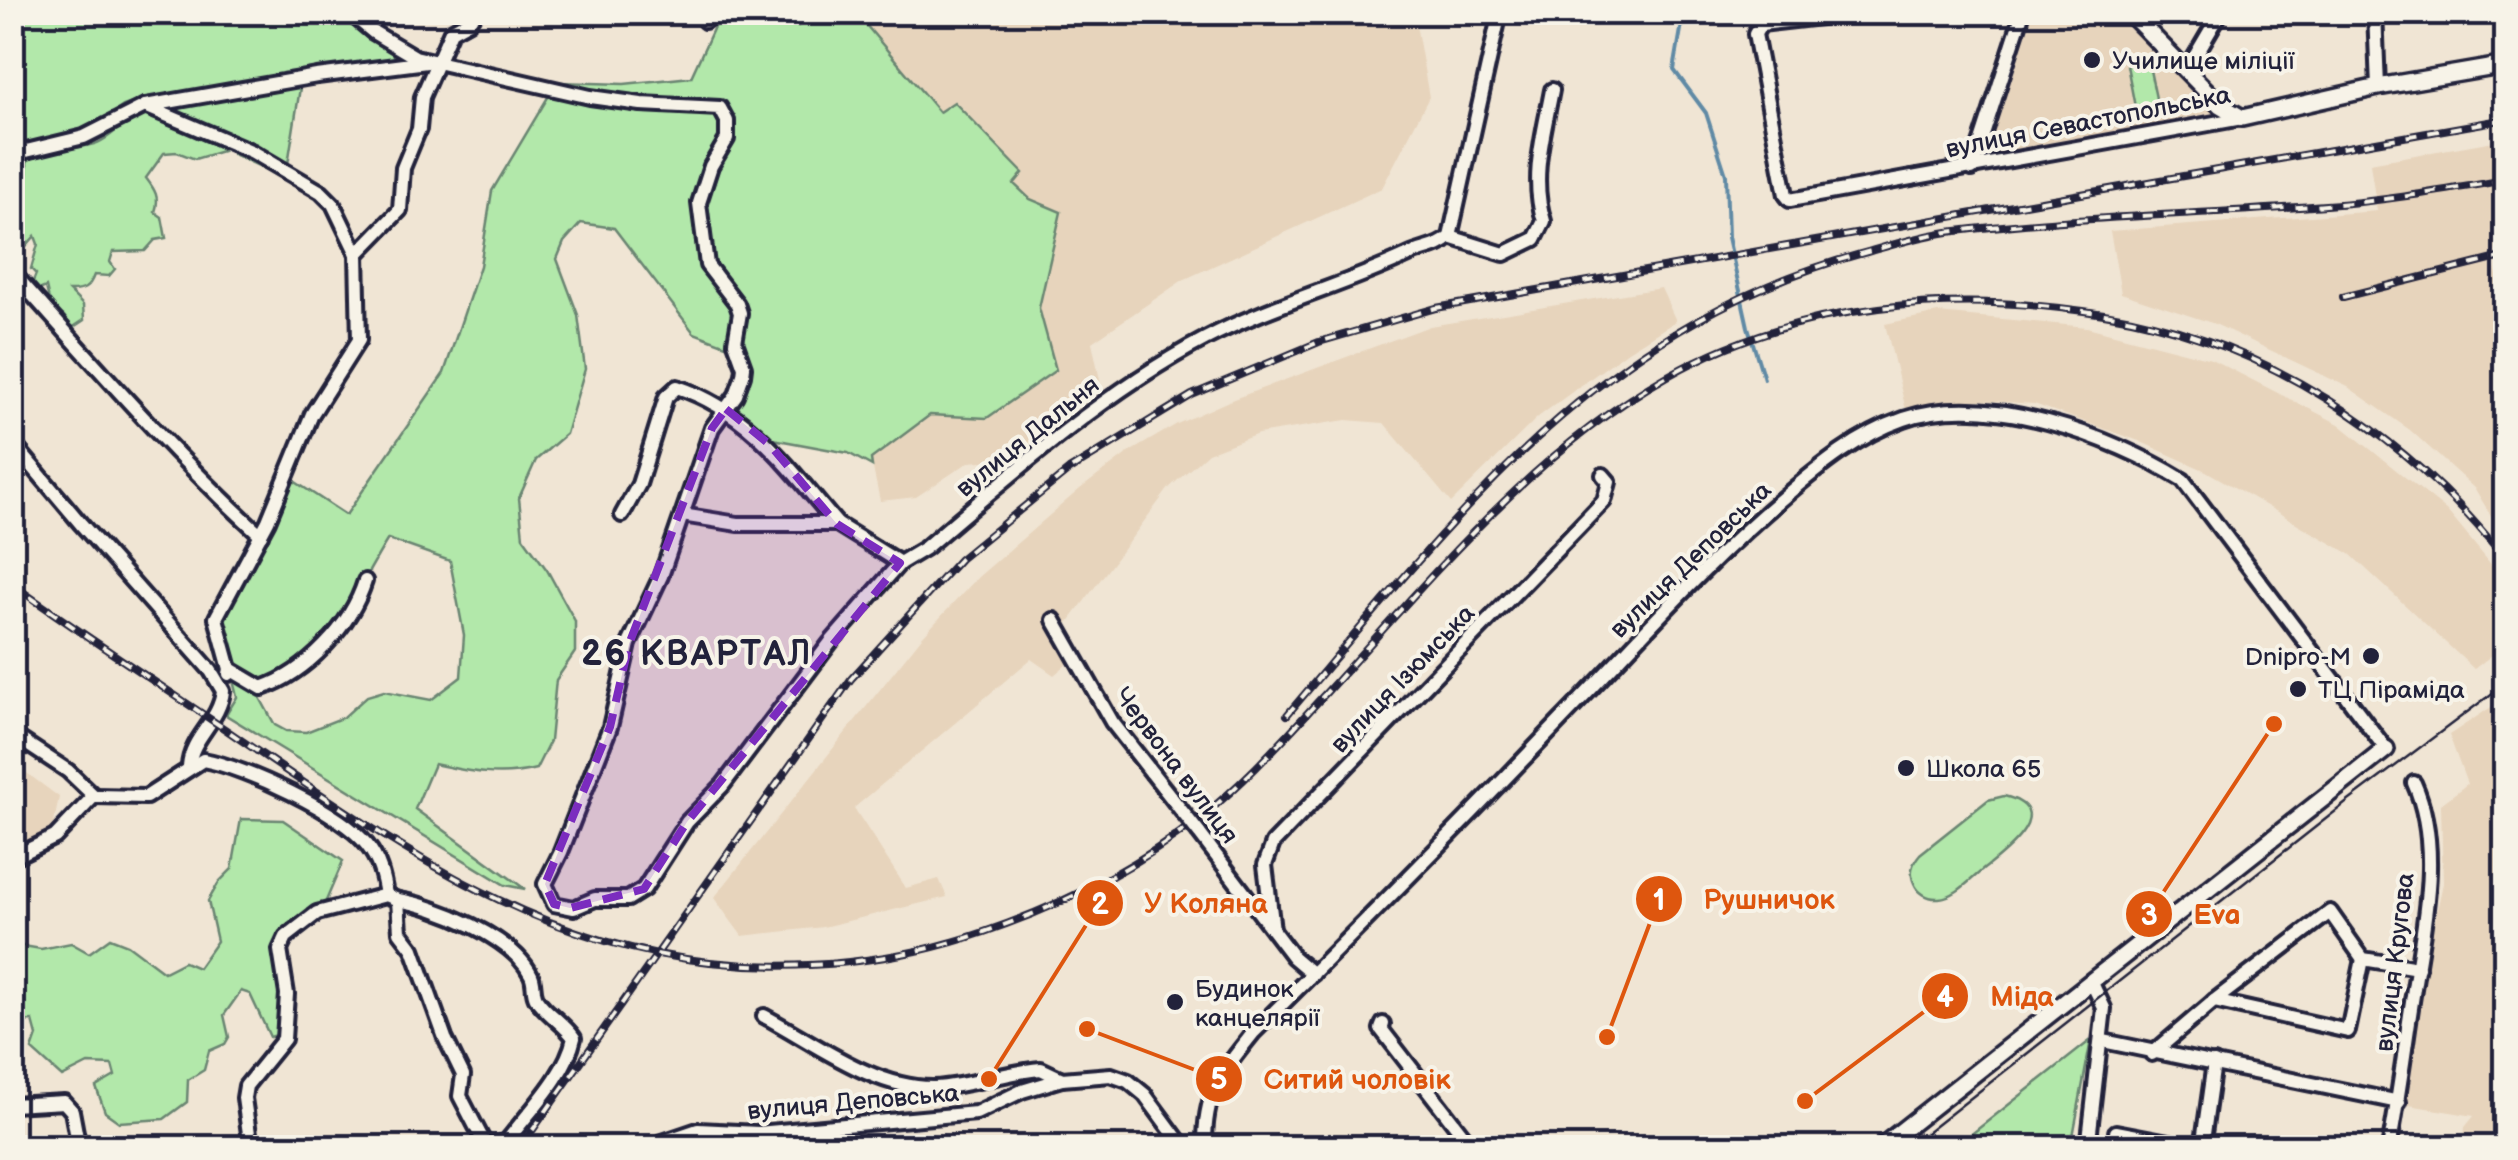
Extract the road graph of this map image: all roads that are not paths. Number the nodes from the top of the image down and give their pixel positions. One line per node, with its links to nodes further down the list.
1 (349, 12): 9 (street)
2 (475, 12): 9 (street)
3 (1500, 12): 19 (street)
4 (1866, 12): 18 (street, вулиця Севастопольська)
5 (2024, 12): 18 (street)
6 (2221, 12): 11 (street)
7 (2374, 12): 12 (street)
8 (2130, 13): 11 (street)
9 (440, 60): 14 (street); 20 (street); 22 (street)
10 (2506, 65): 12 (street, вулиця Севастопольська)
11 (2188, 70): 15 (street)
12 (2378, 87): 15 (street, вулиця Севастопольська)
13 (1552, 90): 19 (street)
14 (145, 106): 17 (street); 20 (street)
15 (2242, 118): 18 (street, вулиця Севастопольська)
16 (12, 134): 17 (street)
17 (15, 158)
18 (1972, 169)
19 (1450, 236): 29 (street, вулиця Дальня)
20 (358, 254): 28 (street)
21 (12, 272): 28 (street)
22 (726, 409): 25 (street); 26 (street); 27 (street)
23 (12, 442): 33 (street)
24 (1603, 476): 41 (street, вулиця Ізюмська)
25 (622, 515)
26 (682, 516): 27 (street); 29 (street, вулиця Дальня)
27 (836, 524): 29 (street)
28 (261, 536): 32 (street)
29 (900, 562)
30 (365, 582): 32 (street)
31 (1054, 620): 41 (street, Червона вулиця, bridge)
32 (230, 669): 33 (street)
33 (223, 691): 36 (street)
34 (12, 734): 38 (street)
35 (2386, 749): 44 (street, вулиця Деповська); 45 (street)
36 (189, 766): 38 (street); 40 (street)
37 (2414, 783): 43 (street, вулиця Кругова)
38 (94, 796): 39 (street)
39 (12, 858)
40 (392, 898): 56 (street); 56 (street); 58 (street)
41 (1273, 930): 44 (street, Червона вулиця)
42 (2364, 958): 43 (street); 46 (street); 46 (street)
43 (2418, 968): 53 (street, вулиця Кругова)
44 (1313, 974): 61 (street, вулиця Деповська)
45 (2091, 981): 49 (street); 63 (street)
46 (2214, 1001): 50 (street)
47 (764, 1016): 52 (street, вулиця Деповська)
48 (1383, 1024): 62 (street)
49 (2103, 1041): 50 (street); 64 (street)
50 (2152, 1054): 51 (street)
51 (2214, 1063): 53 (street); 65 (street)
52 (1062, 1080): 59 (street, вулиця Деповська); 60 (street, вулиця Деповська)
53 (2398, 1102): 66 (street, вулиця Кругова)
54 (12, 1105): 57 (street)
55 (2116, 1132): 65 (street)
56 (487, 1147)
57 (79, 1148)
58 (251, 1148)
59 (645, 1148)
60 (1184, 1148)
61 (1205, 1148)
62 (1473, 1148)
63 (1880, 1148)
64 (2088, 1148)
65 (2201, 1148)
66 (2389, 1148)

